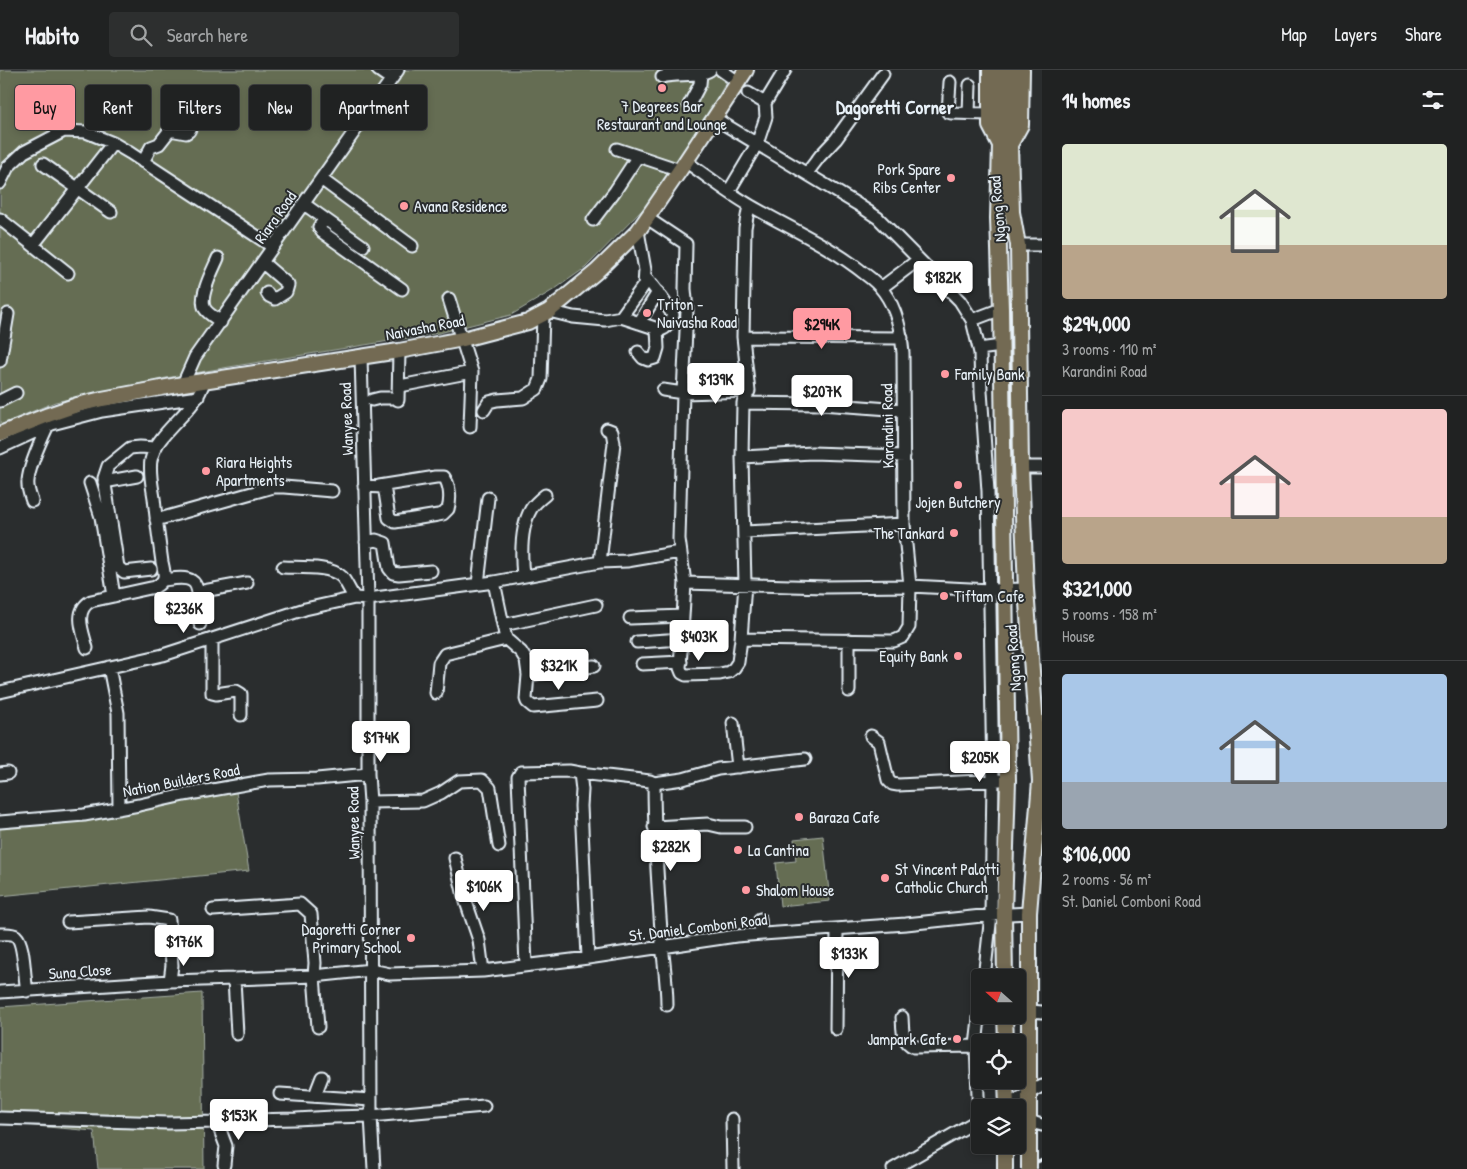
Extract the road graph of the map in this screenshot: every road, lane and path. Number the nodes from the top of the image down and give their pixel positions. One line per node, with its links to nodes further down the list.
1 (378, 70): 12 (street)
2 (721, 70): 14 (street)
3 (746, 70): 14 (main road, Naivasha Road)
4 (770, 70): 11 (street)
5 (990, 70): 21 (main road, Ngong Road)
6 (1000, 70): 28 (main road, Ngong Road)
7 (1011, 70): 28 (main road, Ngong Road)
8 (1022, 70): 28 (main road, Ngong Road)
9 (882, 71): 35 (street)
10 (706, 72): 13 (street); 19 (street)
11 (783, 74): 18 (street)
12 (394, 75): 36 (street, Riara Road)
13 (662, 77)
14 (738, 82): 22 (main road, Naivasha Road)
15 (950, 82): 20 (street)
16 (970, 86): 20 (street)
17 (748, 93): 18 (street)
18 (765, 104): 27 (street)
19 (689, 105)
20 (969, 114): 21 (street)
21 (989, 114): 28 (main road, Ngong Road)
22 (714, 118): 27 (street); 34 (main road, Naivasha Road)
23 (170, 130): 31 (street)
24 (170, 130): 25 (street)
25 (190, 130)
26 (113, 143): 31 (street); 33 (street); 38 (street)
27 (757, 144): 35 (street); 39 (street)
28 (1005, 145): 48 (main road, Ngong Road); 64 (main road, Ngong Road)
29 (617, 148): 30 (street, Karandini Road)
30 (638, 156): 34 (street, Karandini Road); 46 (street)
31 (143, 162): 53 (street)
32 (43, 164): 38 (street)
33 (4, 165): 37 (street)
34 (683, 166): 39 (street, Karandini Road); 43 (main road, Naivasha Road)
35 (807, 173): 55 (street)
36 (321, 179): 40 (street, Riara Road); 52 (street)
37 (0, 183)
38 (77, 189): 42 (street); 49 (street)
39 (729, 191): 41 (street, Karandini Road)
40 (304, 204): 45 (street); 53 (street, Riara Road)
41 (749, 205): 59 (street, Karandini Road); 72 (street)
42 (111, 212)
43 (647, 218): 47 (main road, Naivasha Road); 88 (street)
44 (0, 219): 49 (street)
45 (325, 219): 51 (street); 60 (street)
46 (592, 220)
47 (638, 231): 58 (street); 65 (main road, Naivasha Road)
48 (1018, 244): 50 (street); 104 (main road, Ngong Road)
49 (33, 245): 57 (street)
50 (1042, 245)
51 (363, 246)
52 (412, 246)
53 (273, 248): 56 (street, Riara Road)
54 (218, 258): 69 (street)
55 (918, 260): 59 (street); 68 (street)
56 (263, 262): 62 (street); 69 (street, Riara Road)
57 (68, 273)
58 (645, 277): 61 (street); 67 (street)
59 (881, 288): 73 (street, Karandini Road)
60 (402, 289)
61 (658, 292): 70 (street); 71 (street)
62 (266, 293)
63 (449, 299): 74 (street)
64 (1001, 309): 68 (street); 75 (main road, Ngong Road)
65 (546, 313): 67 (street); 74 (main road, Naivasha Road); 93 (street)
66 (8, 314): 80 (street)
67 (621, 317): 70 (street)
68 (972, 320): 76 (street)
69 (221, 322): 83 (street, Riara Road)
70 (639, 324): 71 (street)
71 (657, 329): 78 (street)
72 (743, 337): 73 (street); 86 (street)
73 (902, 338): 94 (street, Karandini Road)
74 (463, 339): 77 (main road, Naivasha Road); 81 (street)
75 (1001, 346): 76 (street); 132 (main road, Ngong Road)
76 (979, 349): 132 (street)
77 (399, 351): 79 (main road, Naivasha Road); 84 (street)
78 (638, 352)
79 (361, 357): 82 (main road, Naivasha Road); 109 (street, Wanyee Road)
80 (0, 361)
81 (472, 372): 84 (street); 97 (street)
82 (204, 381): 83 (main road, Naivasha Road); 89 (street)
83 (183, 384): 95 (main road, Naivasha Road)
84 (400, 386): 91 (street)
85 (663, 390): 88 (street)
86 (749, 391): 88 (street); 92 (street)
87 (16, 393): 90 (street)
88 (683, 393): 119 (street)
89 (198, 397): 96 (street); 101 (street)
90 (0, 400)
91 (372, 400)
92 (743, 403): 94 (street); 103 (street)
93 (484, 410)
94 (903, 410): 102 (street, Karandini Road)
95 (54, 413): 96 (street); 99 (main road, Naivasha Road)
96 (48, 426): 100 (street); 114 (street)
97 (470, 426)
98 (607, 430): 120 (street)
99 (0, 434)
100 (0, 448)
101 (155, 448): 107 (street); 115 (street)
102 (904, 456): 103 (street); 116 (street, Karandini Road)
103 (742, 457): 117 (street)
104 (1021, 466): 105 (street); 133 (main road, Ngong Road)
105 (1042, 467)
106 (137, 476): 107 (street)
107 (104, 482): 122 (street)
108 (90, 483): 135 (street)
109 (364, 486): 110 (street); 118 (street, Wanyee Road)
110 (379, 486): 110 (street)
111 (332, 491): 115 (street)
112 (545, 495): 124 (street)
113 (488, 498): 129 (street)
114 (32, 501)
115 (156, 520): 125 (street)
116 (904, 524): 117 (street); 131 (street, Karandini Road)
117 (744, 532): 130 (street)
118 (366, 542): 123 (street); 137 (street, Wanyee Road)
119 (680, 552): 120 (street); 127 (street)
120 (600, 562): 124 (street)
121 (283, 567): 136 (street)
122 (151, 569)
123 (431, 571)
124 (523, 576): 126 (street)
125 (164, 580): 134 (street); 135 (street)
126 (494, 582): 129 (street); 142 (street)
127 (685, 583): 130 (street); 139 (street)
128 (247, 584): 134 (street)
129 (478, 584): 137 (street)
130 (745, 584): 131 (street); 145 (street)
131 (910, 586): 132 (street); 147 (street, Karandini Road)
132 (997, 589): 133 (street); 166 (street); 167 (main road, Ngong Road)
133 (1026, 589): 177 (main road, Ngong Road)
134 (198, 592): 141 (street)
135 (114, 596): 149 (street)
136 (355, 598): 137 (street); 146 (street)
137 (368, 599): 165 (street, Wanyee Road)
138 (596, 605): 142 (street)
139 (683, 616): 140 (street); 144 (street)
140 (630, 618)
141 (200, 624)
142 (503, 625): 143 (street)
143 (506, 639): 154 (street); 157 (street)
144 (682, 639): 148 (street); 150 (street)
145 (741, 639): 147 (street, Karandini Road); 150 (street)
146 (212, 640): 153 (street); 159 (street)
147 (849, 640): 155 (street)
148 (638, 642)
149 (87, 648)
150 (681, 662): 151 (street)
151 (642, 664)
152 (594, 666): 154 (street)
153 (109, 668): 156 (street); 170 (street)
154 (528, 675): 158 (street)
155 (849, 691)
156 (0, 692)
157 (436, 693)
158 (597, 701)
159 (241, 715)
160 (733, 723): 163 (street)
161 (871, 736): 166 (street)
162 (804, 759): 163 (street)
163 (738, 767): 168 (street)
164 (580, 772): 168 (street); 185 (street); 186 (street)
165 (368, 774): 169 (street, Wanyee Road); 170 (street, Nation Builders Road)
166 (993, 780): 167 (street); 178 (street)
167 (1008, 780): 178 (main road, Ngong Road)
168 (654, 784): 172 (street)
169 (370, 802): 174 (street); 189 (street, Wanyee Road)
170 (119, 808): 171 (street, Nation Builders Road)
171 (0, 822)
172 (654, 827): 173 (street); 184 (street)
173 (745, 827)
174 (499, 846)
175 (455, 858): 190 (street)
176 (213, 910): 191 (street)
177 (1029, 913): 178 (street, St. Daniel Comboni Road); 197 (main road, Ngong Road)
178 (997, 915): 181 (street, St. Daniel Comboni Road); 187 (street); 188 (main road, Ngong Road)
179 (760, 919): 183 (street)
180 (68, 922): 192 (street)
181 (837, 930): 183 (street, St. Daniel Comboni Road); 200 (street)
182 (0, 934): 194 (street)
183 (761, 934): 184 (street, St. Daniel Comboni Road)
184 (663, 947): 185 (street, St. Daniel Comboni Road); 196 (street)
185 (588, 958): 186 (street, St. Daniel Comboni Road)
186 (526, 966): 190 (street, St. Daniel Comboni Road)
187 (986, 969)
188 (1004, 969)
189 (371, 970): 190 (street, St. Daniel Comboni Road); 191 (street, Suna Close); 209 (street, Wanyee Road)
190 (483, 971)
191 (314, 976): 193 (street, Suna Close); 199 (street)
192 (170, 980): 193 (street, Suna Close); 194 (street, Suna Close)
193 (234, 980): 201 (street)
194 (27, 991): 195 (street, Suna Close)
195 (0, 992)
196 (667, 1005)
197 (1036, 1011): 206 (main road, Ngong Road)
198 (902, 1017): 202 (street)
199 (318, 1027)
200 (836, 1029)
201 (237, 1034)
202 (971, 1046)
203 (322, 1077): 207 (street)
204 (1042, 1086): 206 (street)
205 (280, 1094): 207 (street)
206 (1029, 1094): 208 (street); 213 (main road, Ngong Road)
207 (314, 1095): 209 (street)
208 (1020, 1099)
209 (371, 1100): 211 (street, Wanyee Road)
210 (484, 1106): 211 (street)
211 (371, 1116): 215 (street); 220 (street, Wanyee Road)
212 (0, 1118): 215 (street)
213 (1029, 1118): 217 (street); 224 (main road, Ngong Road, bridge)
214 (732, 1119): 221 (street)
215 (217, 1122): 219 (street)
216 (971, 1124): 222 (street)
217 (1042, 1125)
218 (1005, 1154): 223 (main road)
219 (224, 1165)
220 (374, 1169)
221 (734, 1169)
222 (893, 1169)
223 (1006, 1169)
224 (1029, 1169)

